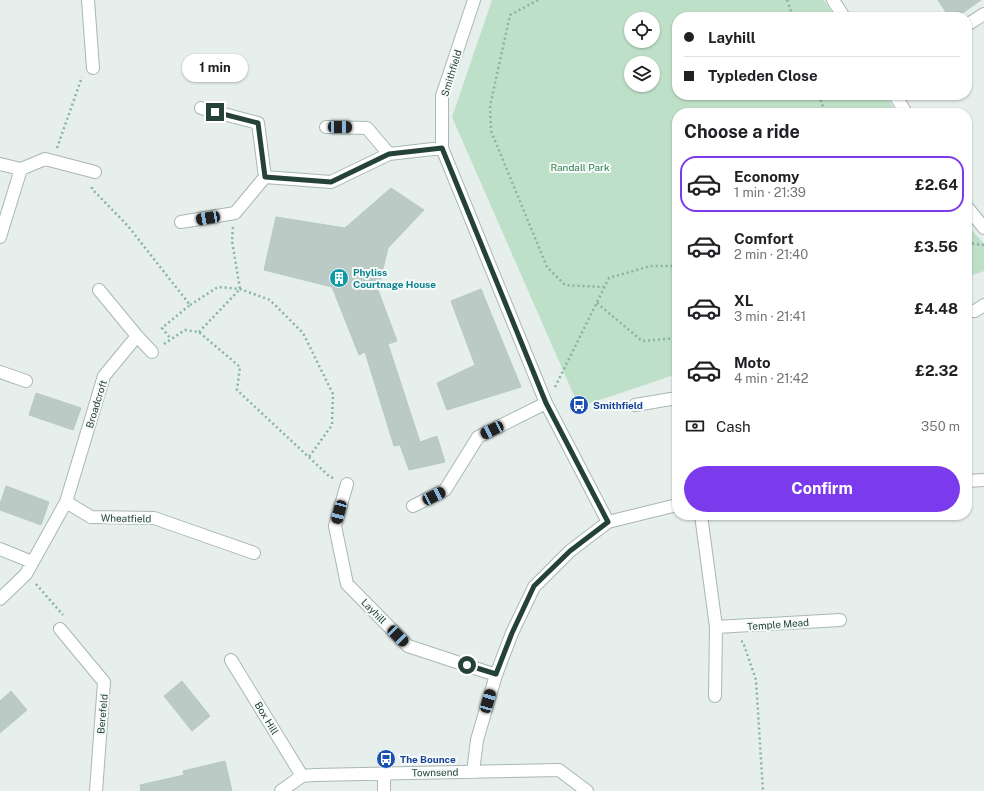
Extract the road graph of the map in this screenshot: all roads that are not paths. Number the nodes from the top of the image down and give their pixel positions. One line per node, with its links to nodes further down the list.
1 (88, 0): 7 (street)
2 (474, 0): 10 (street, Smithfield)
3 (833, 0): 4 (street)
4 (841, 12)
5 (984, 14): 6 (street)
6 (972, 22)
7 (93, 68)
8 (201, 108): 15 (street)
9 (326, 127): 11 (street)
10 (442, 148): 11 (street); 28 (street, Smithfield)
11 (389, 154): 15 (street)
12 (0, 164): 13 (street)
13 (21, 169): 14 (street); 19 (street)
14 (95, 172)
15 (265, 177): 17 (street)
16 (972, 213): 18 (street)
17 (182, 222)
18 (984, 228)
19 (0, 237)
20 (99, 290): 23 (street)
21 (984, 305): 22 (street)
22 (972, 311)
23 (137, 336): 24 (street); 33 (street, Broadcroft)
24 (152, 352)
25 (0, 372): 26 (street)
26 (26, 381)
27 (672, 399): 29 (street)
28 (546, 403): 34 (street); 37 (street, Smithfield)
29 (635, 404)
30 (984, 480): 31 (street)
31 (972, 481)
32 (347, 484): 46 (street, Layhill)
33 (66, 502): 39 (street, Wheatfield); 40 (street)
34 (413, 506)
35 (672, 506): 37 (street)
36 (702, 520): 43 (street)
37 (608, 522): 46 (street)
38 (0, 548): 40 (street)
39 (254, 553)
40 (32, 562): 41 (street)
41 (0, 599)
42 (840, 620): 43 (street, Temple Mead)
43 (716, 627): 47 (street)
44 (60, 629): 51 (street, Berefeld)
45 (232, 660): 50 (street, Box Hill)
46 (496, 674): 48 (street)
47 (715, 696)
48 (473, 772): 49 (street, Townsend); 54 (street, Townsend)
49 (384, 773): 50 (street, Townsend); 53 (street)
50 (302, 776): 52 (street)
51 (96, 791)
52 (281, 791)
53 (384, 791)
54 (587, 791)

